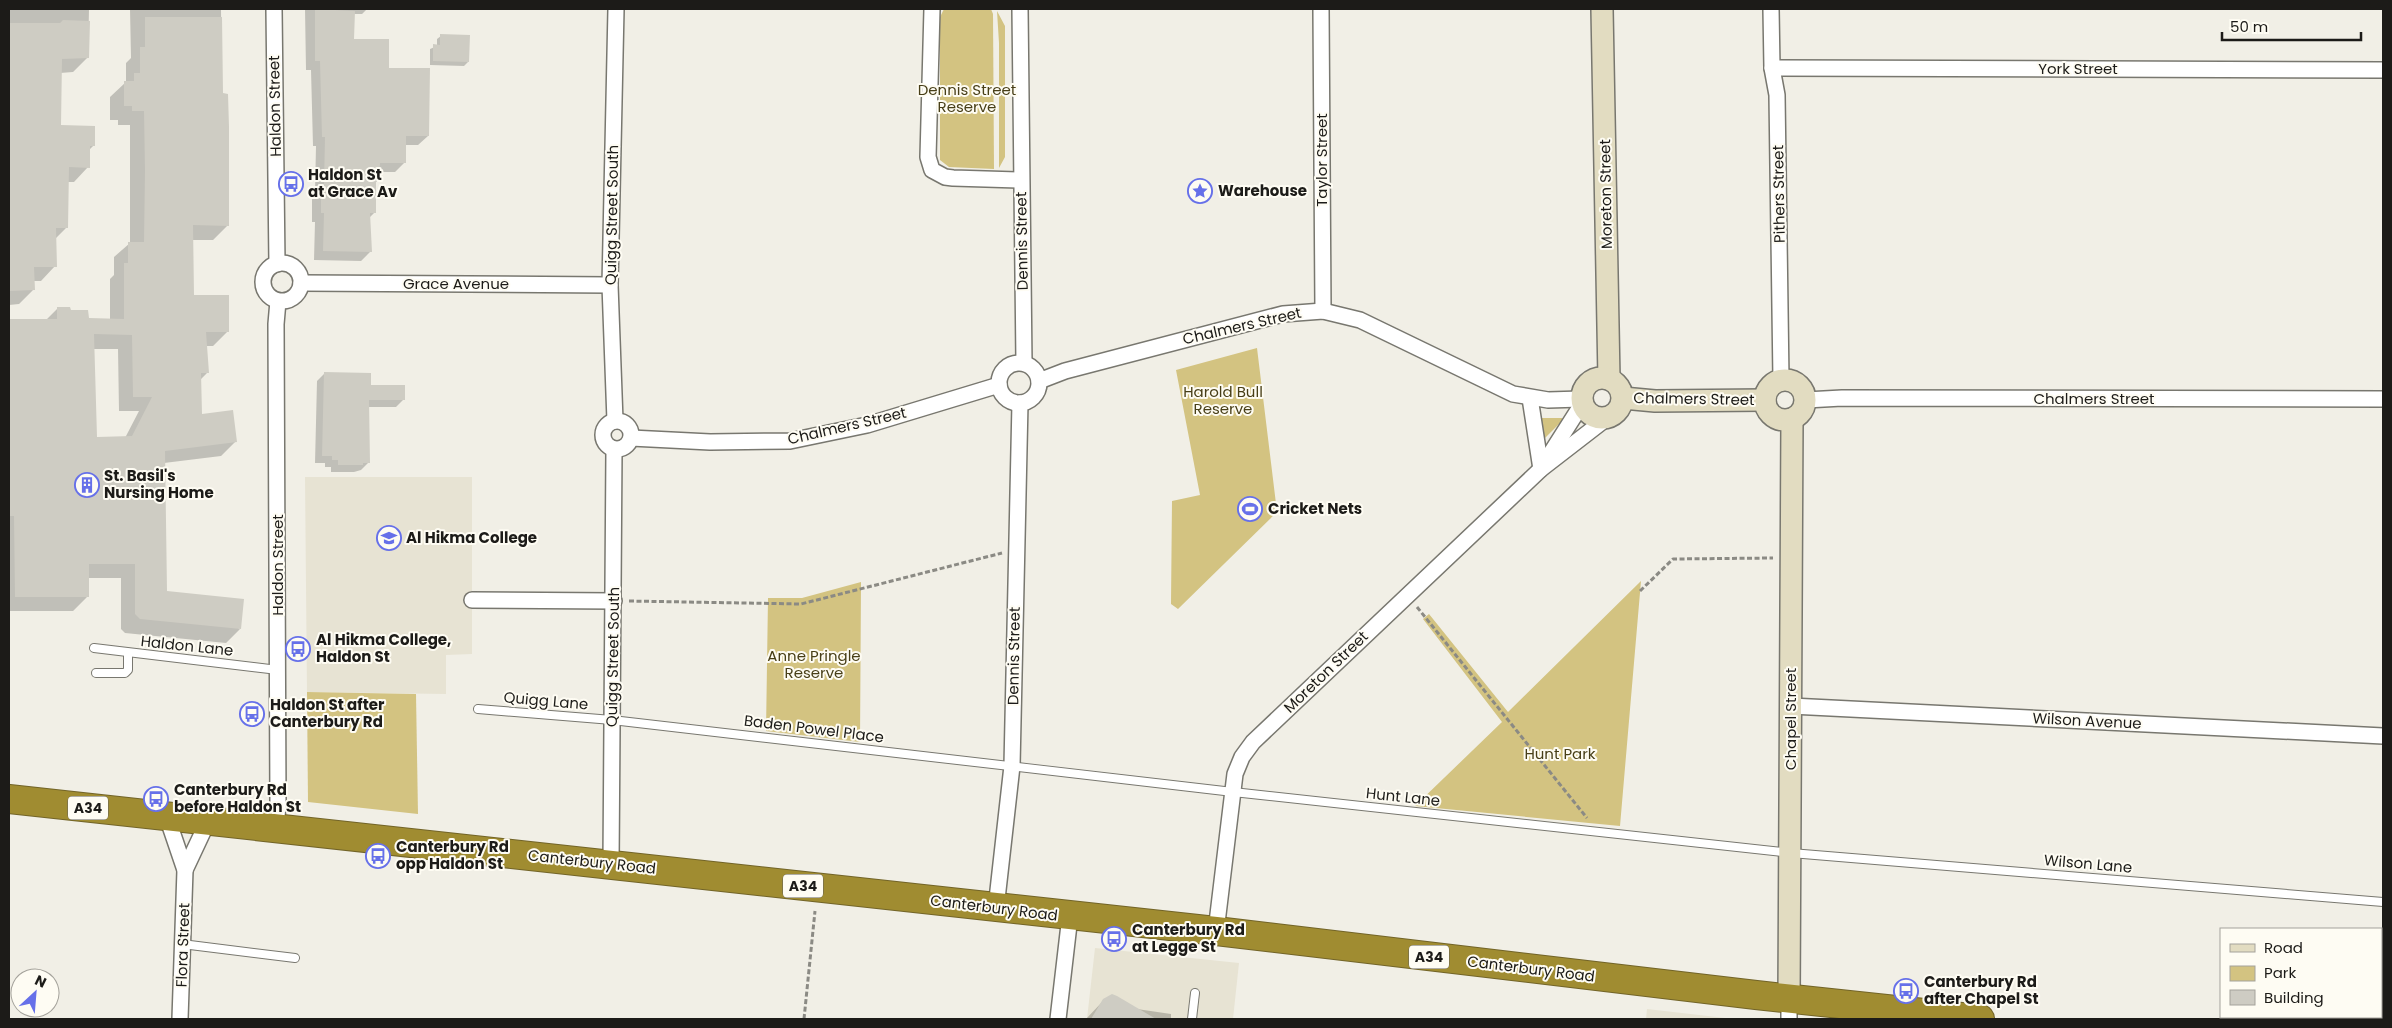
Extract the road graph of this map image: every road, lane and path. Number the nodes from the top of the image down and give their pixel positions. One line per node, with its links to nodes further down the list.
1 (274, 9): 11 (street, Haldon Street)
2 (616, 9): 13 (street, Quigg Street South)
3 (932, 9): 10 (street, Dennis Street)
4 (1020, 9): 10 (street, Dennis Street)
5 (1321, 9): 15 (street, Taylor Street)
6 (1602, 9): 17 (street, Moreton Street)
7 (1771, 9): 8 (street, Pithers Street)
8 (1772, 68): 9 (street, York Street); 19 (street, Pithers Street)
9 (2383, 70)
10 (1021, 180): 16 (street, Dennis Street)
11 (276, 264): 12 (street); 14 (street)
12 (301, 283): 13 (street, Grace Avenue); 14 (street)
13 (610, 285): 30 (street, Quigg Street South)
14 (278, 301): 42 (street, Haldon Street)
15 (1323, 311): 18 (street, Chalmers Street); 21 (street, Chalmers Street)
16 (1024, 363): 18 (street); 20 (street)
17 (1609, 378): 22 (street); 26 (street)
18 (1039, 380): 27 (street)
19 (1781, 380): 24 (street); 25 (street)
20 (999, 385): 27 (street); 31 (street, Chalmers Street)
21 (1530, 398): 26 (street, Chalmers Street); 33 (street)
22 (1623, 398): 24 (street, Chalmers Street); 28 (street)
23 (2383, 399): 25 (street, Chalmers Street)
24 (1765, 400): 29 (street)
25 (1806, 400): 29 (street)
26 (1582, 402): 28 (street); 33 (street, Moreton Street)
27 (1020, 403): 34 (street, Dennis Street)
28 (1607, 418): 33 (street, Moreton Street)
29 (1792, 419): 35 (street, Chapel Street)
30 (615, 421): 31 (street); 32 (street)
31 (631, 438): 32 (street)
32 (614, 450): 39 (street, Quigg Street South)
33 (1541, 469): 37 (street, Moreton Street)
34 (1017, 549): 39 (path); 48 (street, Dennis Street)
35 (1791, 558): 36 (path); 44 (street, Chapel Street)
36 (1640, 591)
37 (1407, 594): 49 (street, Moreton Street); 54 (path)
38 (472, 600): 39 (street)
39 (614, 600): 46 (street, Quigg Street South)
40 (94, 648): 41 (lane, Haldon Lane)
41 (128, 653): 42 (lane, Haldon Lane); 43 (lane)
42 (278, 670): 53 (street, Haldon Street)
43 (96, 673)
44 (1791, 706): 47 (street, Wilson Avenue); 55 (street, Chapel Street)
45 (478, 709): 46 (lane, Quigg Lane)
46 (612, 720): 48 (lane, Baden Powel Place); 56 (street, Quigg Street South)
47 (2383, 736)
48 (1012, 766): 49 (lane, Hunt Lane); 59 (street, Dennis Street)
49 (1233, 792): 54 (lane, Hunt Lane); 62 (street, Moreton Street)
50 (9, 799): 51 (highway, Canterbury Road / A34)
51 (167, 817): 52 (highway, Canterbury Road / A34); 57 (street, Flora Street)
52 (208, 821): 53 (highway, Canterbury Road / A34); 57 (street, Flora Street)
53 (276, 828): 56 (highway, Canterbury Road / A34)
54 (1598, 832): 55 (lane, Hunt Lane)
55 (1791, 853): 58 (lane, Wilson Lane); 66 (street, Chapel Street)
56 (611, 864): 59 (highway, Canterbury Road / A34)
57 (185, 870): 63 (street, Flora Street)
58 (2383, 902)
59 (996, 908): 61 (highway, Canterbury Road / A34)
60 (815, 910): 68 (path)
61 (1070, 916): 62 (highway, Canterbury Road / A34); 69 (street)
62 (1216, 931): 66 (highway, Canterbury Road / A34)
63 (182, 944): 64 (lane); 67 (street, Flora Street)
64 (295, 958)
65 (1195, 993): 70 (lane)
66 (1789, 1009): 71 (highway, Canterbury Road / A34)
67 (180, 1019)
68 (804, 1019)
69 (1058, 1019)
70 (1192, 1019)
71 (1980, 1019)

